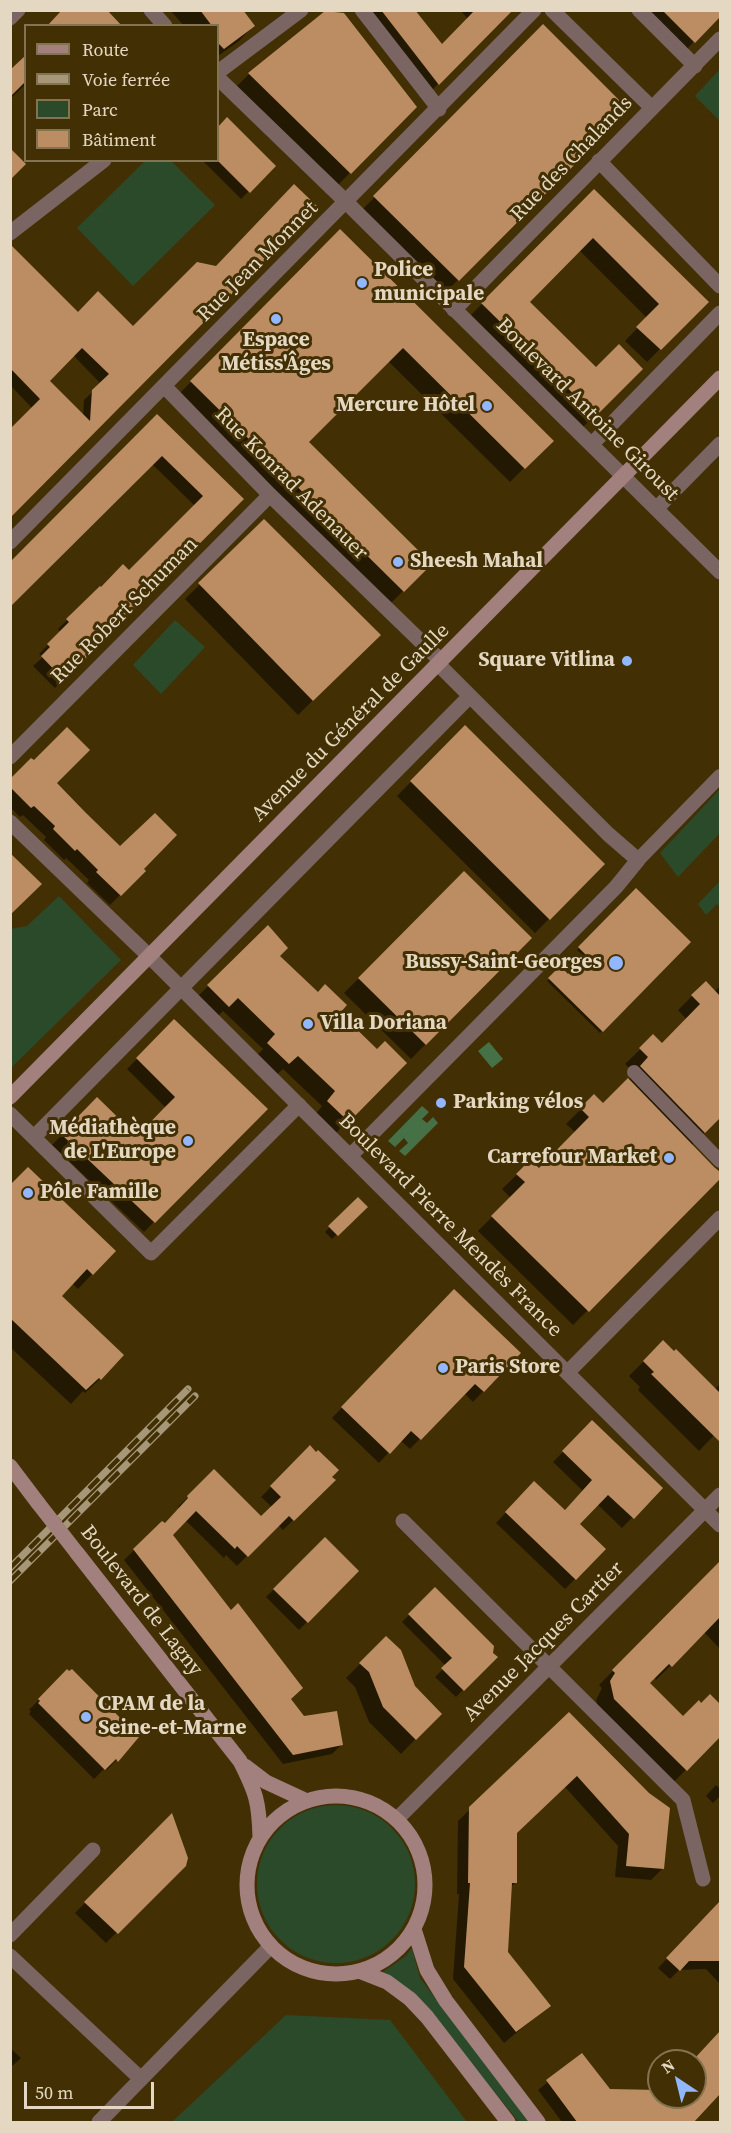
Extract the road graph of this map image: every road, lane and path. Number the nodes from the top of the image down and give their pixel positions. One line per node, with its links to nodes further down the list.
1 (18, 10): 8 (street)
2 (150, 10): 9 (street)
3 (301, 10): 12 (street)
4 (362, 10): 15 (street)
5 (534, 10): 15 (street, Rue Jean Monnet)
6 (552, 10): 14 (street)
7 (639, 10): 11 (street)
8 (10, 18)
9 (163, 24)
10 (720, 39): 11 (street, Rue des Chalands)
11 (695, 66): 14 (street, Rue des Chalands)
12 (219, 71)
13 (219, 79): 18 (street, Boulevard Antoine Giroust)
14 (652, 108): 16 (street, Rue des Chalands)
15 (439, 109): 18 (street, Rue Jean Monnet)
16 (599, 161): 20 (street); 21 (street, Rue des Chalands)
17 (101, 162): 19 (street)
18 (346, 203): 21 (street, Boulevard Antoine Giroust); 24 (street, Rue Jean Monnet)
19 (10, 233)
20 (720, 286)
21 (454, 310): 25 (street, Boulevard Antoine Giroust)
22 (720, 313): 25 (street)
23 (720, 378): 27 (main road, Avenue du Général de Gaulle)
24 (165, 387): 28 (street, Rue Konrad Adenauer); 30 (street, Rue Jean Monnet)
25 (592, 444): 27 (street, Boulevard Antoine Giroust)
26 (720, 444): 29 (street)
27 (624, 476): 29 (street, Boulevard Antoine Giroust); 32 (main road, Avenue du Général de Gaulle)
28 (270, 495): 32 (street, Rue Konrad Adenauer); 34 (street, Rue Robert Schuman)
29 (657, 508): 31 (street, Boulevard Antoine Giroust)
30 (10, 543)
31 (720, 572)
32 (439, 663): 33 (street, Rue Konrad Adenauer); 38 (main road, Avenue du Général de Gaulle)
33 (470, 696): 37 (street, Rue Konrad Adenauer); 39 (street)
34 (10, 757)
35 (720, 776): 37 (street)
36 (10, 822): 38 (street, Boulevard Pierre Mendès France)
37 (638, 860): 45 (street)
38 (150, 957): 39 (street, Boulevard Pierre Mendès France); 41 (main road, Avenue du Général de Gaulle)
39 (182, 988): 42 (street, Boulevard Pierre Mendès France); 44 (street)
40 (634, 1072): 46 (street)
41 (10, 1097)
42 (300, 1105): 44 (street); 45 (street, Boulevard Pierre Mendès France)
43 (10, 1113): 44 (street)
44 (34, 1137)
45 (350, 1156): 48 (street, Boulevard Pierre Mendès France)
46 (720, 1161)
47 (720, 1218): 48 (street)
48 (567, 1372): 51 (street, Boulevard Pierre Mendès France)
49 (10, 1466): 55 (main road, Boulevard de Lagny, bridge)
50 (720, 1496): 51 (street, Avenue Jacques Cartier)
51 (706, 1510): 53 (street, Boulevard Pierre Mendès France); 54 (street, Avenue Jacques Cartier)
52 (403, 1521): 54 (street)
53 (720, 1525)
54 (550, 1666): 57 (street, Avenue Jacques Cartier); 60 (street)
55 (240, 1761): 56 (main road, Boulevard de Lagny); 58 (main road, Boulevard de Lagny)
56 (307, 1801): 57 (main road); 58 (main road)
57 (397, 1819): 61 (main road)
58 (260, 1837): 63 (main road)
59 (93, 1850): 62 (street)
60 (703, 1879)
61 (414, 1929): 65 (main road); 69 (main road)
62 (10, 1935)
63 (271, 1946): 65 (main road); 66 (street)
64 (10, 1956): 66 (street)
65 (359, 1971): 68 (main road)
66 (141, 2079): 67 (street)
67 (99, 2122)
68 (508, 2122)
69 (538, 2122)

